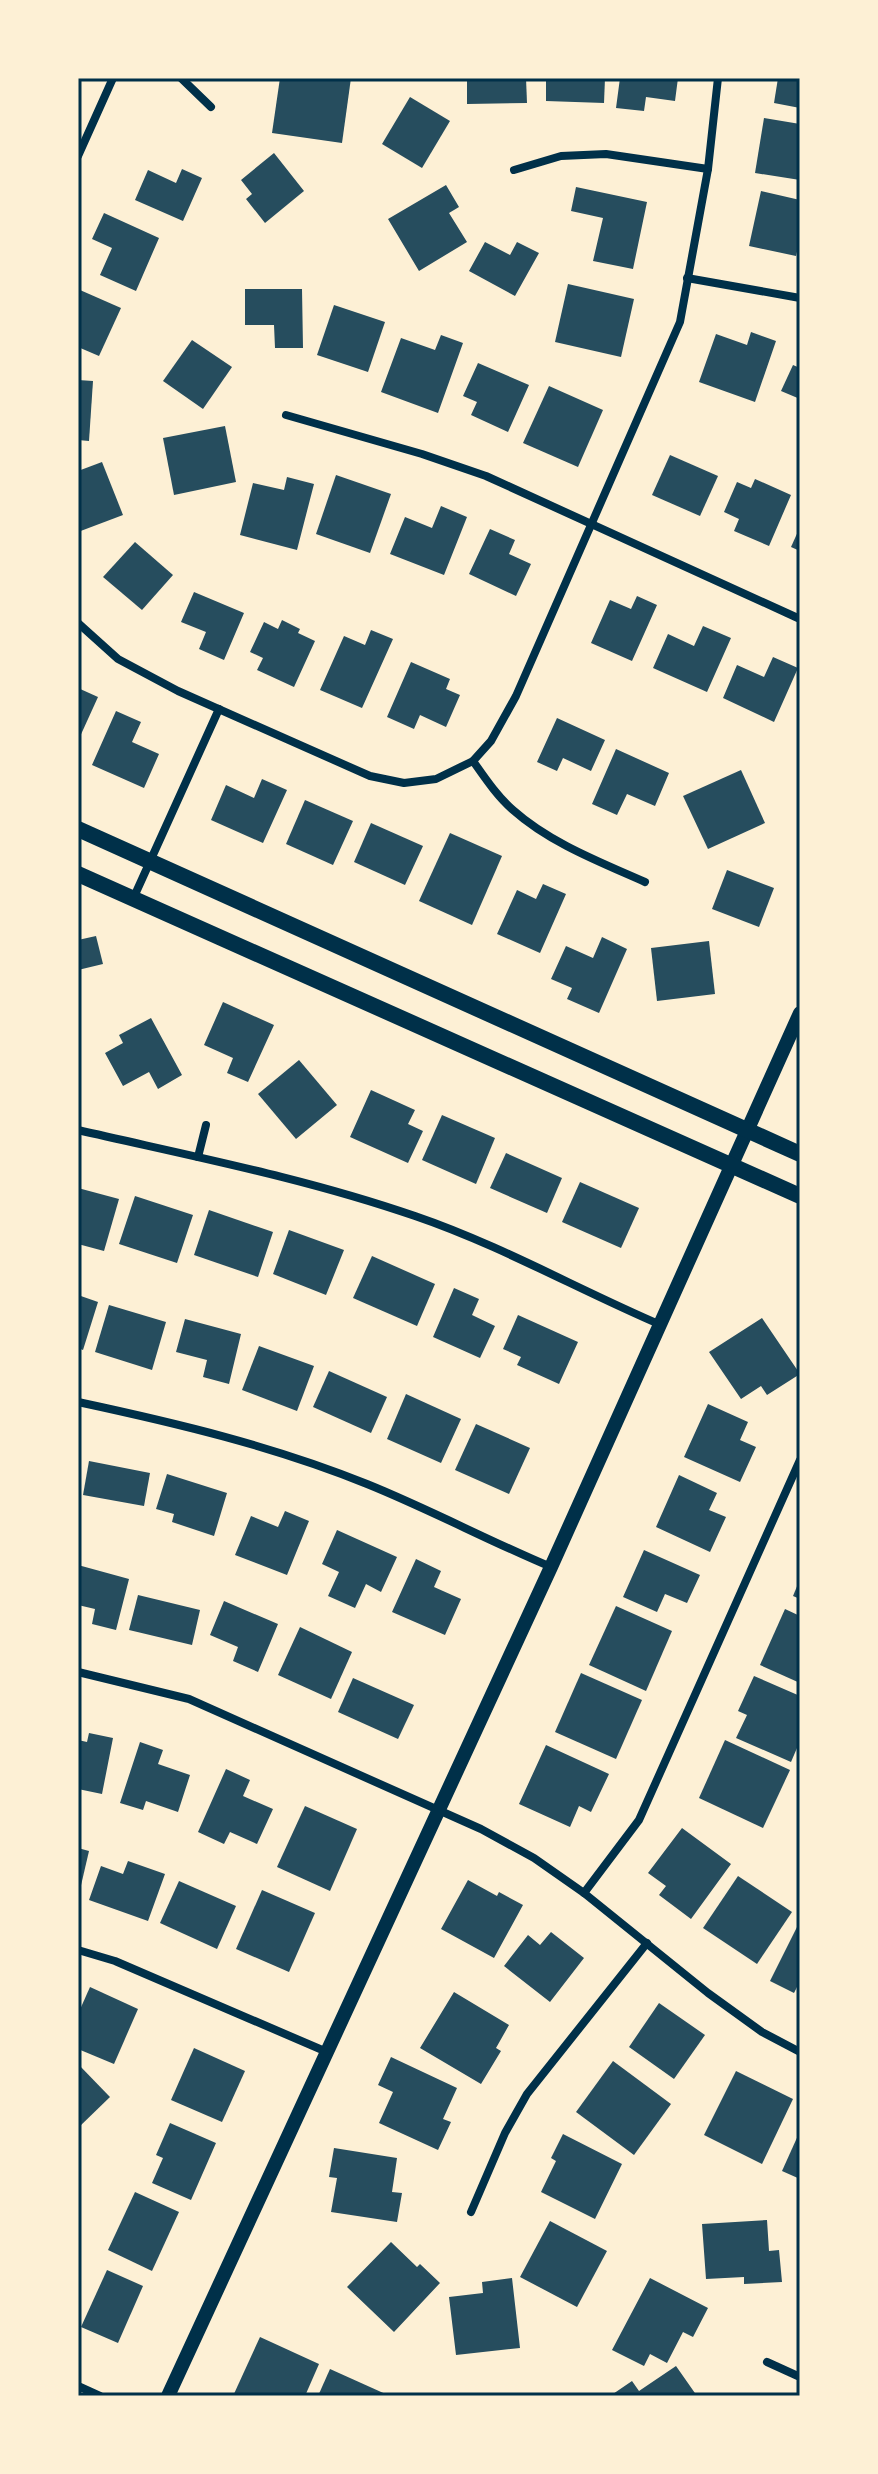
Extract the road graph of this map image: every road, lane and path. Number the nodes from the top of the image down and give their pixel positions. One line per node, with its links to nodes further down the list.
1 (113, 78): 5 (street)
2 (181, 78): 4 (street)
3 (718, 78): 6 (street)
4 (211, 107)
5 (78, 156)
6 (708, 169): 7 (street); 8 (street)
7 (514, 170)
8 (687, 278): 9 (street); 11 (street)
9 (800, 298)
10 (286, 415): 11 (street)
11 (591, 524): 12 (street); 15 (street)
12 (800, 619)
13 (78, 623): 14 (street)
14 (219, 709): 15 (street); 17 (street)
15 (473, 761): 19 (street)
16 (78, 829): 17 (main road)
17 (149, 861): 20 (street); 24 (main road)
18 (78, 874): 20 (main road)
19 (645, 882)
20 (133, 899): 27 (main road)
21 (800, 1013): 24 (street)
22 (206, 1125): 26 (street)
23 (78, 1130): 26 (street)
24 (748, 1130): 25 (main road); 27 (street)
25 (800, 1154)
26 (198, 1157): 29 (street)
27 (733, 1166): 28 (main road); 29 (street)
28 (800, 1196)
29 (661, 1325): 32 (street)
30 (78, 1402): 32 (street)
31 (800, 1460): 35 (street)
32 (551, 1567): 34 (street)
33 (78, 1672): 34 (street)
34 (439, 1810): 35 (street); 38 (street)
35 (584, 1893): 36 (street)
36 (647, 1943): 39 (street); 40 (street)
37 (78, 1950): 38 (street)
38 (327, 2052): 45 (street)
39 (800, 2052)
40 (471, 2212)
41 (767, 2362): 42 (street)
42 (800, 2377)
43 (78, 2386): 44 (street)
44 (100, 2396)
45 (168, 2396)

